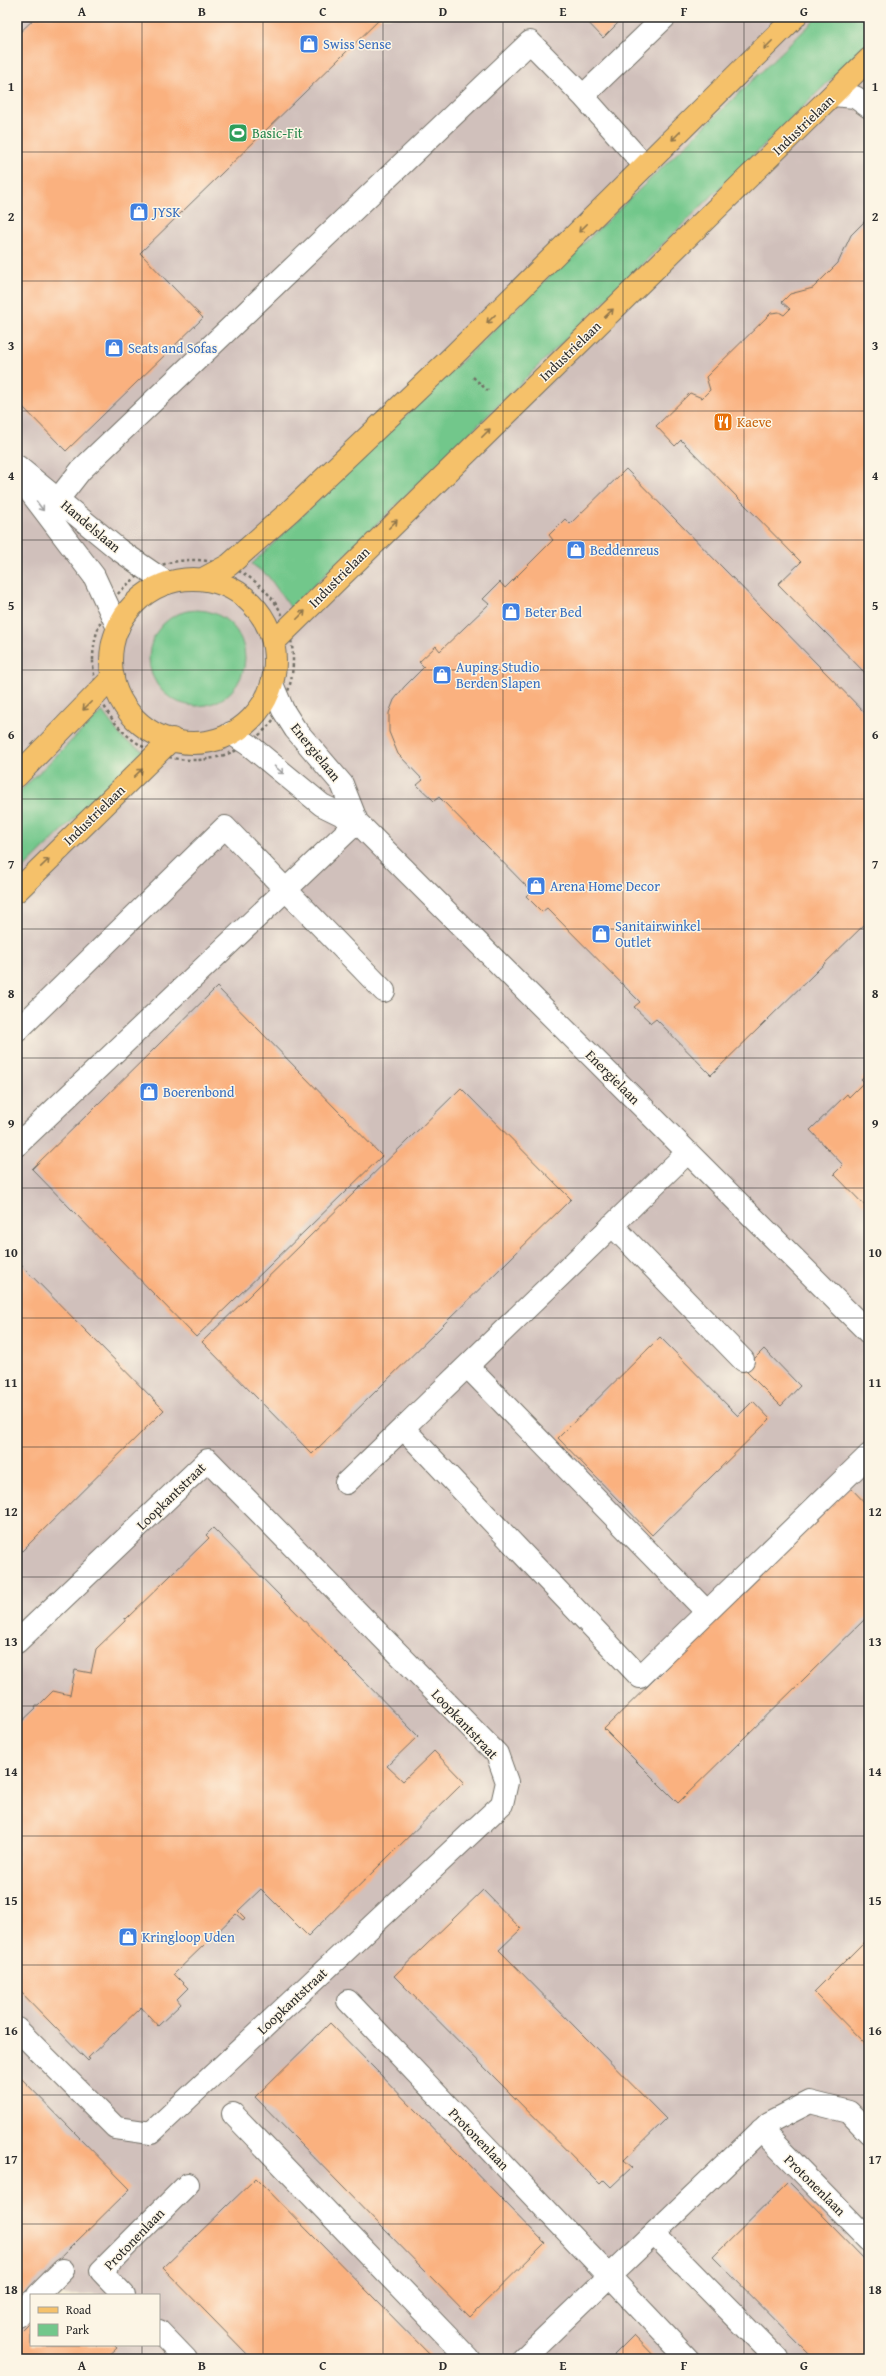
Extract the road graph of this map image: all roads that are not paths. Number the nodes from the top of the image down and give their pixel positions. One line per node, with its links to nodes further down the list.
1 (665, 17): 5 (street)
2 (796, 17): 7 (main road, one-way to 7)
3 (869, 60): 4 (main road, Industrielaan)
4 (833, 95): 6 (street); 14 (main road, Industrielaan, one-way to 4)
5 (583, 96): 7 (street); 10 (street)
6 (869, 106)
7 (645, 166): 11 (main road, one-way to 11)
8 (17, 466): 10 (street, Handelslaan)
9 (17, 475): 13 (street, Handelslaan, one-way to 13)
10 (59, 498): 12 (street, Handelslaan)
11 (203, 579): 12 (main road); 14 (main road)
12 (167, 583): 13 (main road)
13 (118, 628): 15 (main road)
14 (273, 643): 16 (main road)
15 (113, 677): 18 (main road); 19 (main road, one-way to 19)
16 (272, 684): 17 (main road); 20 (street, Energielaan)
17 (231, 733): 18 (main road); 20 (street, Energielaan, one-way to 20)
18 (164, 747): 22 (main road, Industrielaan, one-way to 18)
19 (17, 776)
20 (357, 822): 21 (street); 26 (street, Energielaan)
21 (286, 890): 23 (street); 24 (street); 25 (street)
22 (17, 891)
23 (384, 991)
24 (17, 1031)
25 (17, 1145)
26 (688, 1152): 27 (street); 28 (street, Energielaan)
27 (612, 1225): 29 (street); 30 (street)
28 (866, 1323)
29 (743, 1360)
30 (467, 1366): 31 (street); 34 (street)
31 (403, 1428): 33 (street); 34 (street)
32 (869, 1455): 34 (street)
33 (346, 1483)
34 (707, 1612)
35 (17, 1642): 37 (street, Loopkantstraat)
36 (348, 2001): 45 (street, Protonenlaan)
37 (17, 2029)
38 (233, 2114): 52 (street)
39 (761, 2130): 40 (street); 42 (street); 43 (street, Protonenlaan)
40 (869, 2133)
41 (188, 2184): 47 (street, Protonenlaan)
42 (654, 2234): 45 (street); 55 (street)
43 (869, 2240)
44 (63, 2270): 46 (street)
45 (610, 2276): 53 (street); 54 (street, Protonenlaan)
46 (39, 2294)
47 (123, 2294)
48 (30, 2303): 49 (street)
49 (17, 2316)
50 (160, 2332): 51 (street)
51 (186, 2359)
52 (469, 2359)
53 (524, 2359)
54 (688, 2359)
55 (777, 2359)

